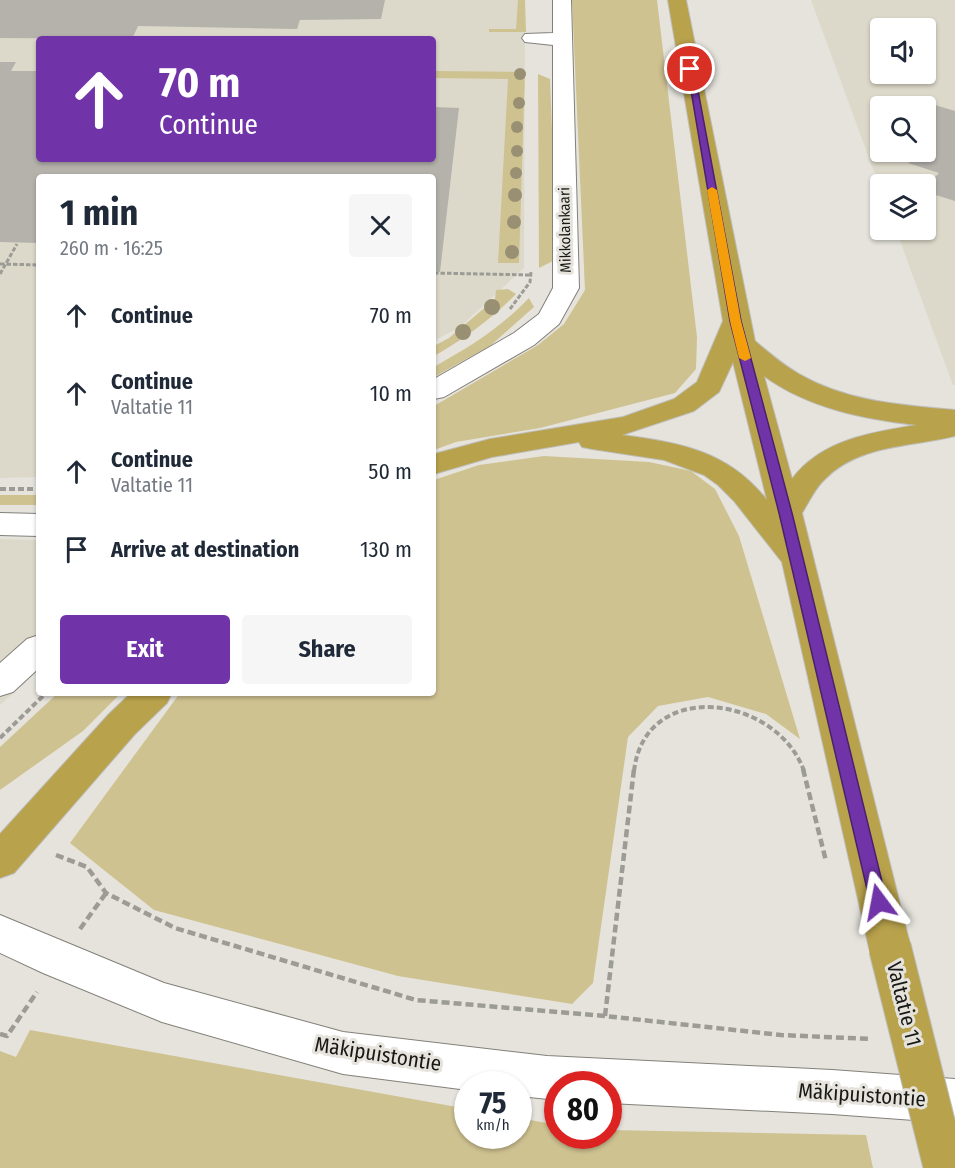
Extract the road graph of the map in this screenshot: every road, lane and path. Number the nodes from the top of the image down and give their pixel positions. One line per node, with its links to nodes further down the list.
1 (562, 0): 4 (street, Mikkolankaari)
2 (677, 0): 14 (highway)
3 (532, 38): 4 (street)
4 (562, 39): 15 (street, Mikkolankaari)
5 (17, 244): 7 (path)
6 (0, 264): 7 (path)
7 (5, 264): 8 (path); 11 (path)
8 (36, 265)
9 (531, 268): 12 (path)
10 (436, 273): 12 (path)
11 (0, 274)
12 (531, 275): 13 (path)
13 (506, 313)
14 (738, 332): 16 (highway); 18 (highway); 22 (highway)
15 (436, 390)
16 (955, 419)
17 (955, 427): 22 (highway)
18 (568, 436): 19 (highway); 25 (highway)
19 (436, 463)
20 (0, 489): 21 (path)
21 (36, 489)
22 (786, 513): 25 (highway, Valtatie 11)
23 (0, 524): 24 (street)
24 (36, 525)
25 (796, 560): 37 (highway, Valtatie 11, bridge)
26 (36, 651): 27 (street)
27 (0, 683)
28 (43, 696): 30 (path)
29 (151, 696): 31 (highway)
30 (0, 738)
31 (9, 850): 34 (path)
32 (828, 869): 34 (path)
33 (0, 933): 36 (street, Mäkipuistontie)
34 (605, 1016): 35 (path)
35 (874, 1040)
36 (955, 1101)
37 (945, 1168)

